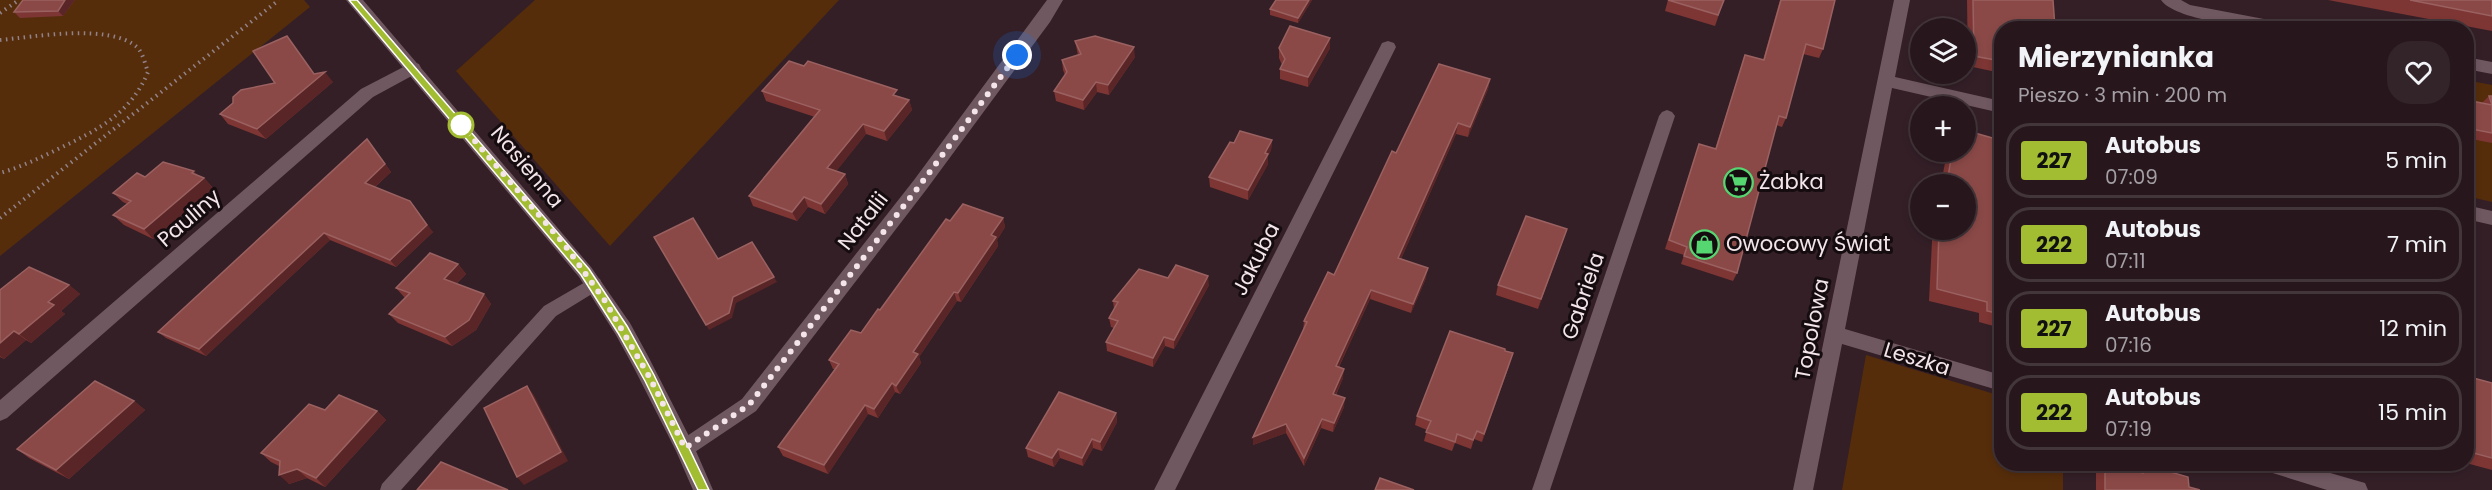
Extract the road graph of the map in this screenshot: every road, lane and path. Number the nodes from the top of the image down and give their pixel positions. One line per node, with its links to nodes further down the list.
1 (19, 0): 7 (path)
2 (279, 0): 19 (path)
3 (354, 0): 12 (street, Nasienna)
4 (1055, 0): 25 (street, Natalii)
5 (1902, 0): 14 (street, Topolowa)
6 (2169, 0): 8 (street)
7 (0, 13)
8 (2249, 21)
9 (0, 40): 17 (path)
10 (1388, 47): 29 (street, Jakuba)
11 (2474, 65): 13 (street)
12 (413, 68): 21 (street, Nasienna); 24 (street, Pauliny)
13 (2492, 68)
14 (1886, 81): 15 (street); 22 (street, Topolowa)
15 (1994, 105)
16 (1667, 116): 30 (lane, Gabriela)
17 (0, 173)
18 (2474, 214): 20 (street)
19 (0, 218)
20 (2492, 218)
21 (594, 284): 25 (street, Nasienna); 27 (lane)
22 (1834, 334): 23 (street, Leszka); 31 (street, Topolowa)
23 (1994, 381)
24 (0, 412)
25 (685, 448): 28 (street, Nasienna)
26 (2294, 471): 32 (street)
27 (389, 490)
28 (703, 490)
29 (1164, 490)
30 (1541, 490)
31 (1803, 490)
32 (2358, 490)

